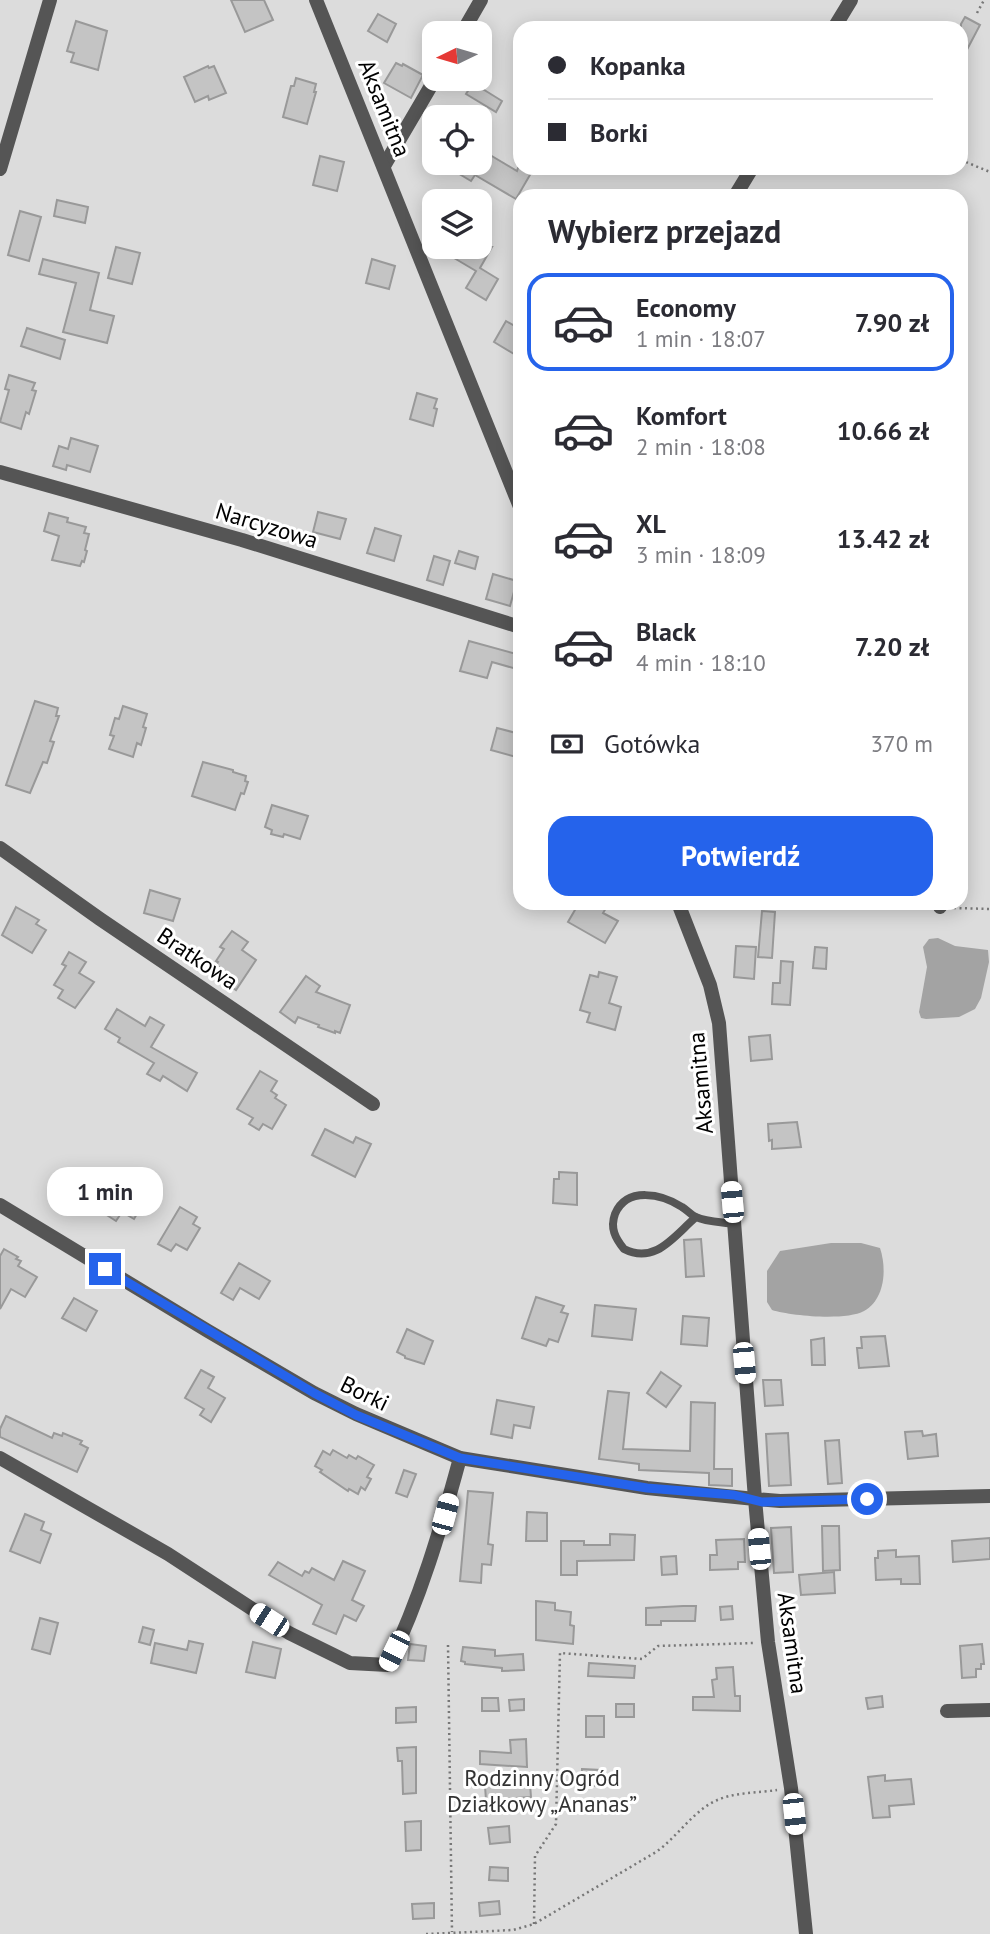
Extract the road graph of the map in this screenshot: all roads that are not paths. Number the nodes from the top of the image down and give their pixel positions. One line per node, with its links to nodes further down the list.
1 (50, 0): 8 (street)
2 (316, 0): 9 (street, Aksamitna)
3 (481, 0): 5 (street)
4 (851, 0): 6 (street)
5 (469, 21)
6 (838, 21)
7 (428, 91): 9 (street)
8 (1, 160)
9 (384, 166): 11 (street, Aksamitna)
10 (0, 472): 12 (street, Narcyzowa)
11 (513, 489)
12 (513, 625)
13 (0, 848): 15 (street, Bratkowa)
14 (681, 910): 18 (street, Aksamitna)
15 (373, 1104)
16 (0, 1205): 20 (street, Borki)
17 (696, 1217): 17 (lane); 18 (lane)
18 (734, 1224): 22 (street, Aksamitna)
19 (0, 1458): 20 (street)
20 (460, 1458): 22 (street, Borki)
21 (990, 1496): 22 (street, Borki)
22 (755, 1499): 25 (street, Aksamitna)
23 (990, 1710): 24 (street)
24 (947, 1711)
25 (806, 1934)

